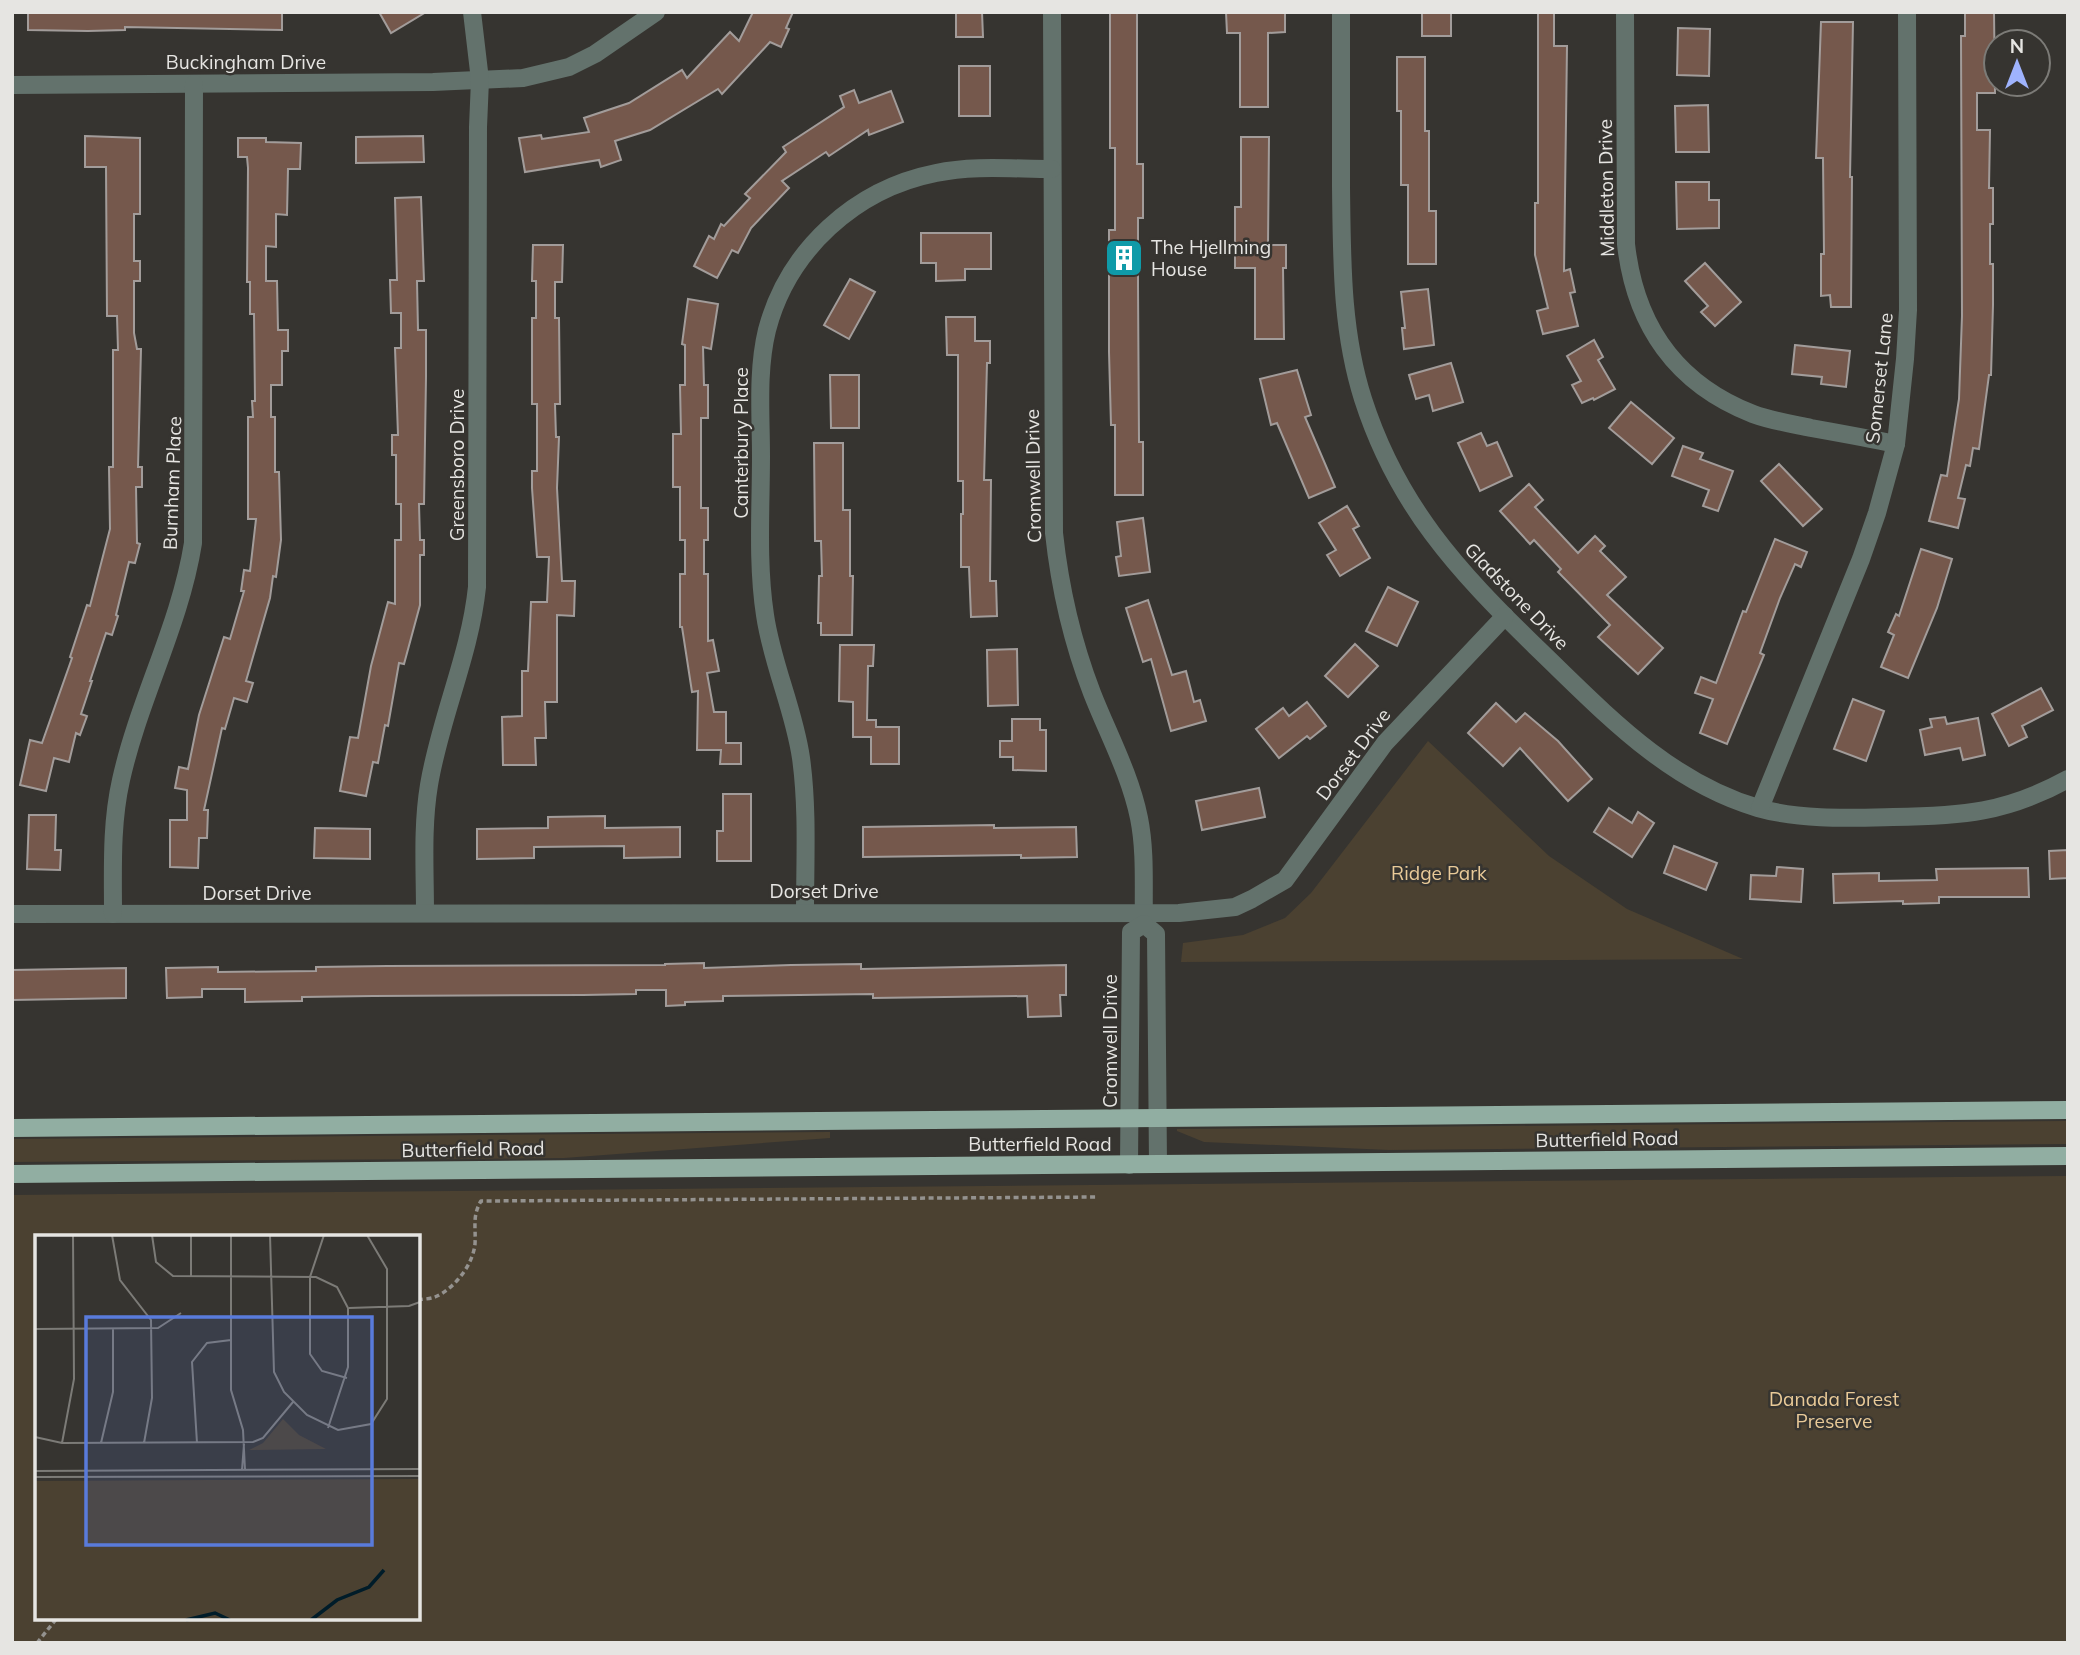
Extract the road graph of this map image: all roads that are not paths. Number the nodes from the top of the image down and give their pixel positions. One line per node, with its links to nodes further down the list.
1 (472, 12): 7 (street, Greensboro Drive)
2 (656, 12): 7 (street, Buckingham Drive)
3 (1052, 12): 10 (street, Cromwell Drive)
4 (1341, 12): 12 (street, Gladstone Drive)
5 (1625, 12): 11 (street, Middleton Drive)
6 (1907, 12): 11 (street, Somerset Lane)
7 (481, 80): 8 (street, Buckingham Drive); 16 (street, Greensboro Drive)
8 (194, 84): 9 (street, Buckingham Drive); 18 (street, Burnham Place)
9 (12, 85)
10 (1052, 169): 15 (street, Canterbury Place); 19 (street, Cromwell Drive)
11 (1895, 444): 14 (street, Somerset Lane)
12 (1505, 616): 14 (street, Gladstone Drive); 19 (street, Dorset Drive)
13 (2068, 779): 14 (street, Gladstone Drive)
14 (1760, 808)
15 (805, 912): 16 (street, Dorset Drive); 19 (street, Dorset Drive)
16 (425, 913): 18 (street, Dorset Drive)
17 (12, 914): 18 (street, Dorset Drive)
18 (113, 914)
19 (1144, 918): 21 (street, Cromwell Drive); 22 (street, Cromwell Drive)
20 (2068, 1110): 21 (main road, Butterfield Road)
21 (1158, 1118): 22 (main road, Butterfield Road); 25 (street, Cromwell Drive)
22 (1130, 1119): 23 (main road, Butterfield Road); 26 (street, Cromwell Drive)
23 (12, 1128)
24 (2068, 1156): 25 (main road, Butterfield Road)
25 (1158, 1164): 26 (main road, Butterfield Road)
26 (1129, 1165): 27 (main road, Butterfield Road)
27 (12, 1174)

